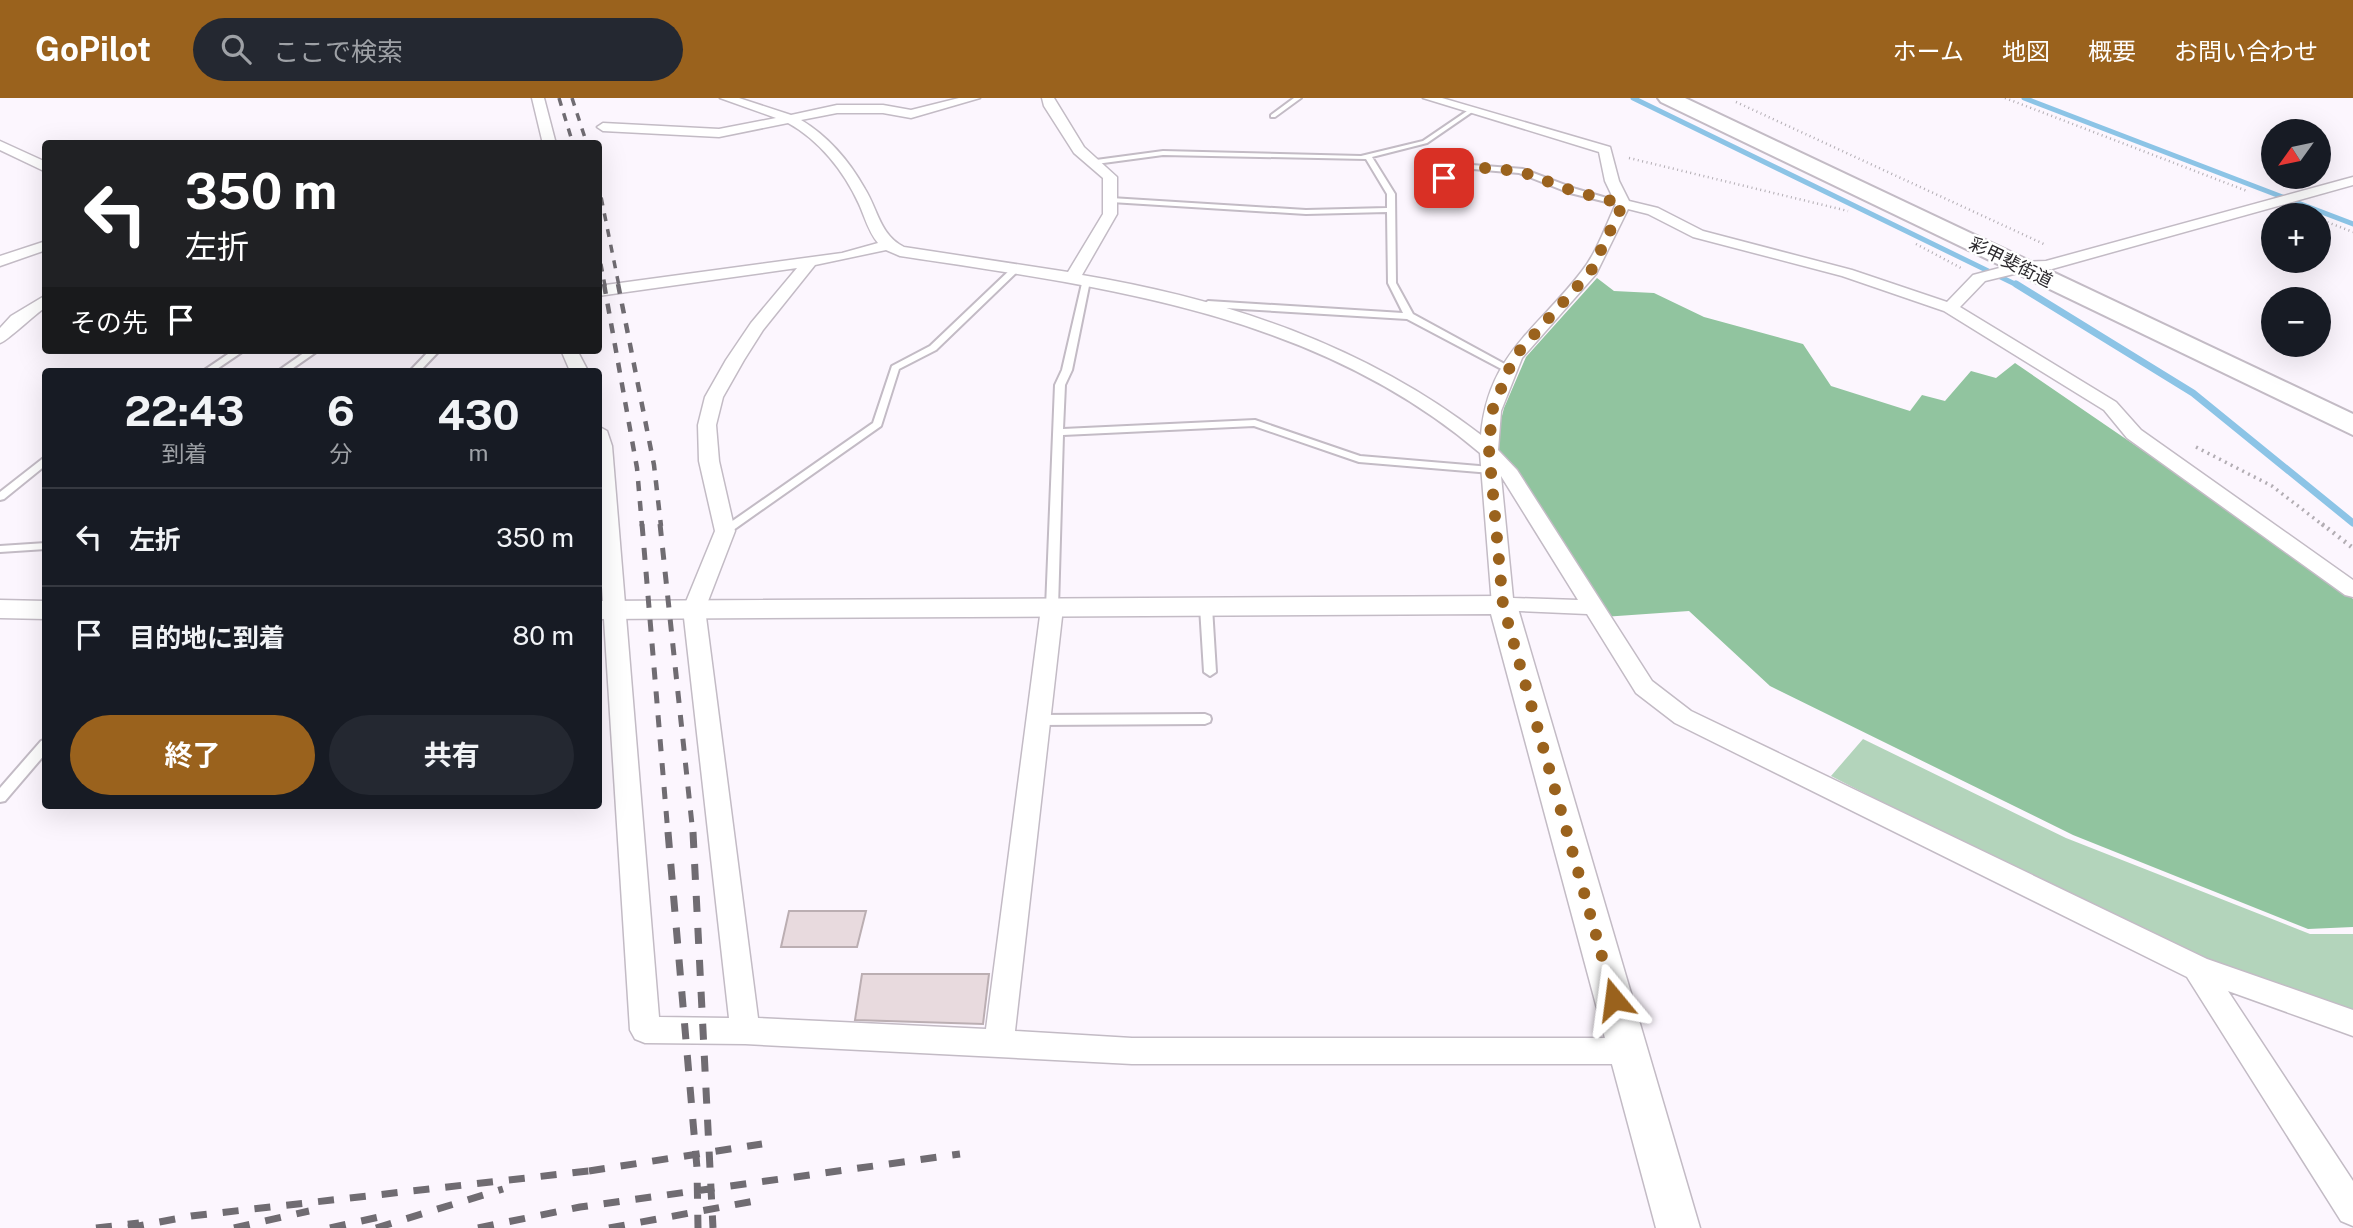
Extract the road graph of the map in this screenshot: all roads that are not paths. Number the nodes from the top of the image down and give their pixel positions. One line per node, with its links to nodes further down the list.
1 (538, 98): 13 (street)
2 (726, 98): 11 (street)
3 (974, 98): 11 (street)
4 (1048, 98): 16 (street)
5 (1298, 98): 10 (lane)
6 (1429, 98): 9 (street)
7 (1668, 98): 28 (highway, 彩甲斐街道)
8 (1693, 98): 27 (highway, 彩甲斐街道)
9 (1472, 110): 15 (lane); 21 (street)
10 (1273, 116)
11 (789, 118): 12 (street); 23 (street)
12 (603, 127)
13 (549, 140)
14 (0, 145): 17 (street)
15 (1368, 157): 16 (lane); 22 (lane)
16 (1096, 162): 20 (street)
17 (42, 166)
18 (1444, 178): 21 (lane)
19 (2353, 181): 27 (street)
20 (1111, 200): 22 (lane); 30 (street)
21 (1623, 204): 34 (street); 43 (street)
22 (1392, 211): 35 (lane)
23 (887, 245): 26 (street); 29 (street)
24 (42, 246): 25 (street)
25 (0, 261)
26 (811, 261): 31 (street); 51 (street)
27 (2048, 266): 28 (street); 44 (highway, 彩甲斐街道)
28 (2022, 267): 34 (street); 45 (highway, 彩甲斐街道)
29 (1015, 270): 30 (street); 51 (lane)
30 (1079, 280): 33 (street); 46 (lane)
31 (602, 290)
32 (42, 303): 36 (street)
33 (1208, 304): 35 (lane); 48 (street)
34 (1950, 308): 54 (street)
35 (1409, 316): 43 (lane)
36 (0, 338)
37 (234, 354): 40 (lane)
38 (308, 354): 41 (lane)
39 (431, 354): 42 (lane)
40 (213, 368)
41 (288, 368)
42 (418, 368)
43 (1509, 370): 48 (street)
44 (2353, 409)
45 (2353, 426)
46 (1060, 432): 48 (lane); 58 (lane)
47 (602, 443): 62 (street)
48 (1490, 460): 55 (street); 57 (street)
49 (42, 462): 50 (lane)
50 (0, 497)
51 (725, 531): 60 (street)
52 (40, 546): 53 (lane)
53 (0, 549)
54 (2353, 590)
55 (1503, 605): 56 (street); 57 (street); 72 (street)
56 (1206, 607): 58 (street); 63 (lane)
57 (1591, 607): 68 (street)
58 (1052, 608): 60 (street); 65 (street)
59 (0, 609): 61 (street)
60 (694, 609): 62 (street); 70 (street)
61 (42, 610)
62 (607, 610): 70 (street)
63 (1210, 672)
64 (1205, 719): 65 (lane)
65 (1038, 720): 71 (street)
66 (42, 749): 67 (lane)
67 (0, 797)
68 (2197, 968): 69 (street); 73 (street)
69 (2353, 1023)
70 (745, 1031): 71 (street)
71 (999, 1043): 72 (street)
72 (1629, 1051): 74 (street)
73 (2353, 1210)
74 (1678, 1228)

